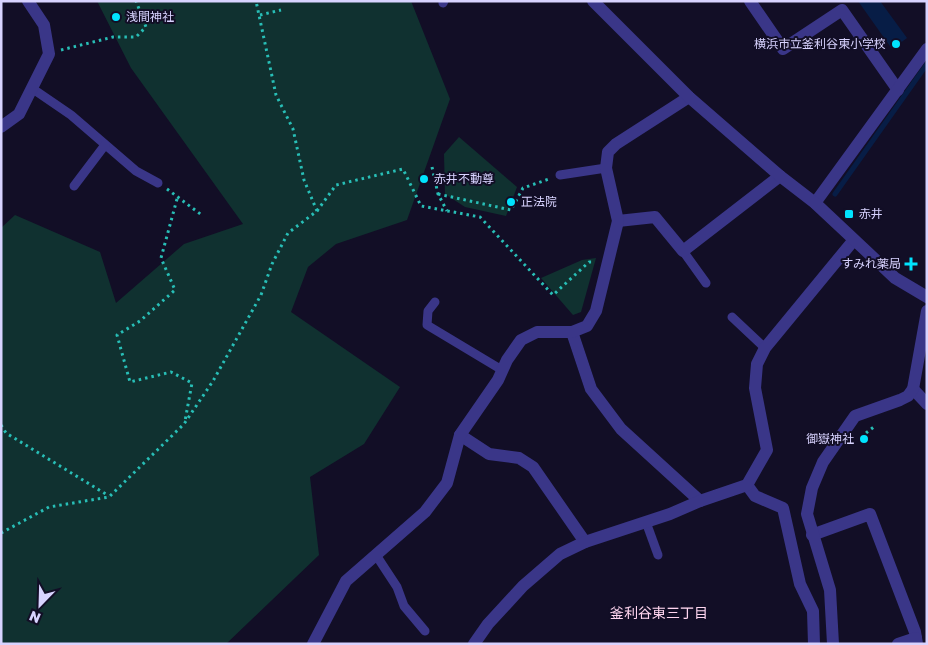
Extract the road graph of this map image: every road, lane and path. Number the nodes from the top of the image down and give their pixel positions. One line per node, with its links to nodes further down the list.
1 (28, 1): 9 (street)
2 (136, 1): 9 (path)
3 (256, 1): 7 (path)
4 (593, 1): 12 (street)
5 (750, 1): 11 (street)
6 (281, 10): 7 (path)
7 (260, 15): 24 (path)
8 (927, 49): 11 (street)
9 (48, 54): 10 (street)
10 (33, 88): 13 (street); 14 (lane)
11 (898, 90): 23 (street)
12 (689, 97): 16 (street); 18 (street)
13 (1, 127)
14 (105, 146): 19 (lane); 20 (lane)
15 (432, 167): 21 (path)
16 (606, 168): 17 (lane); 27 (street)
17 (560, 175): 21 (path)
18 (780, 176): 23 (street); 29 (street)
19 (158, 183): 22 (path)
20 (74, 186)
21 (438, 194): 25 (path)
22 (177, 198): 26 (path); 41 (path)
23 (815, 203): 28 (street)
24 (318, 211): 25 (path); 41 (path)
25 (447, 211): 30 (path)
26 (203, 216)
27 (618, 221): 29 (street); 30 (street)
28 (853, 241): 32 (street); 37 (street)
29 (683, 251): 31 (lane)
30 (608, 260): 36 (street)
31 (706, 283)
32 (927, 297)
33 (435, 302): 38 (lane)
34 (927, 311): 39 (street)
35 (732, 317): 37 (lane)
36 (572, 332): 38 (street); 46 (street)
37 (765, 348): 44 (street)
38 (502, 370): 43 (street)
39 (913, 389): 40 (street); 49 (street)
40 (927, 404)
41 (184, 424): 45 (path)
42 (1, 425): 45 (path)
43 (460, 435): 50 (street); 51 (street)
44 (747, 485): 46 (street); 57 (street)
45 (110, 497): 48 (path)
46 (700, 501): 47 (street)
47 (646, 522): 50 (street); 52 (lane)
48 (1, 533)
49 (812, 535): 54 (street); 58 (street)
50 (585, 542): 56 (street)
51 (376, 555): 53 (lane); 55 (street)
52 (658, 555)
53 (425, 631)
54 (917, 641): 59 (street)
55 (312, 644)
56 (474, 644)
57 (814, 644)
58 (833, 644)
59 (898, 644)

